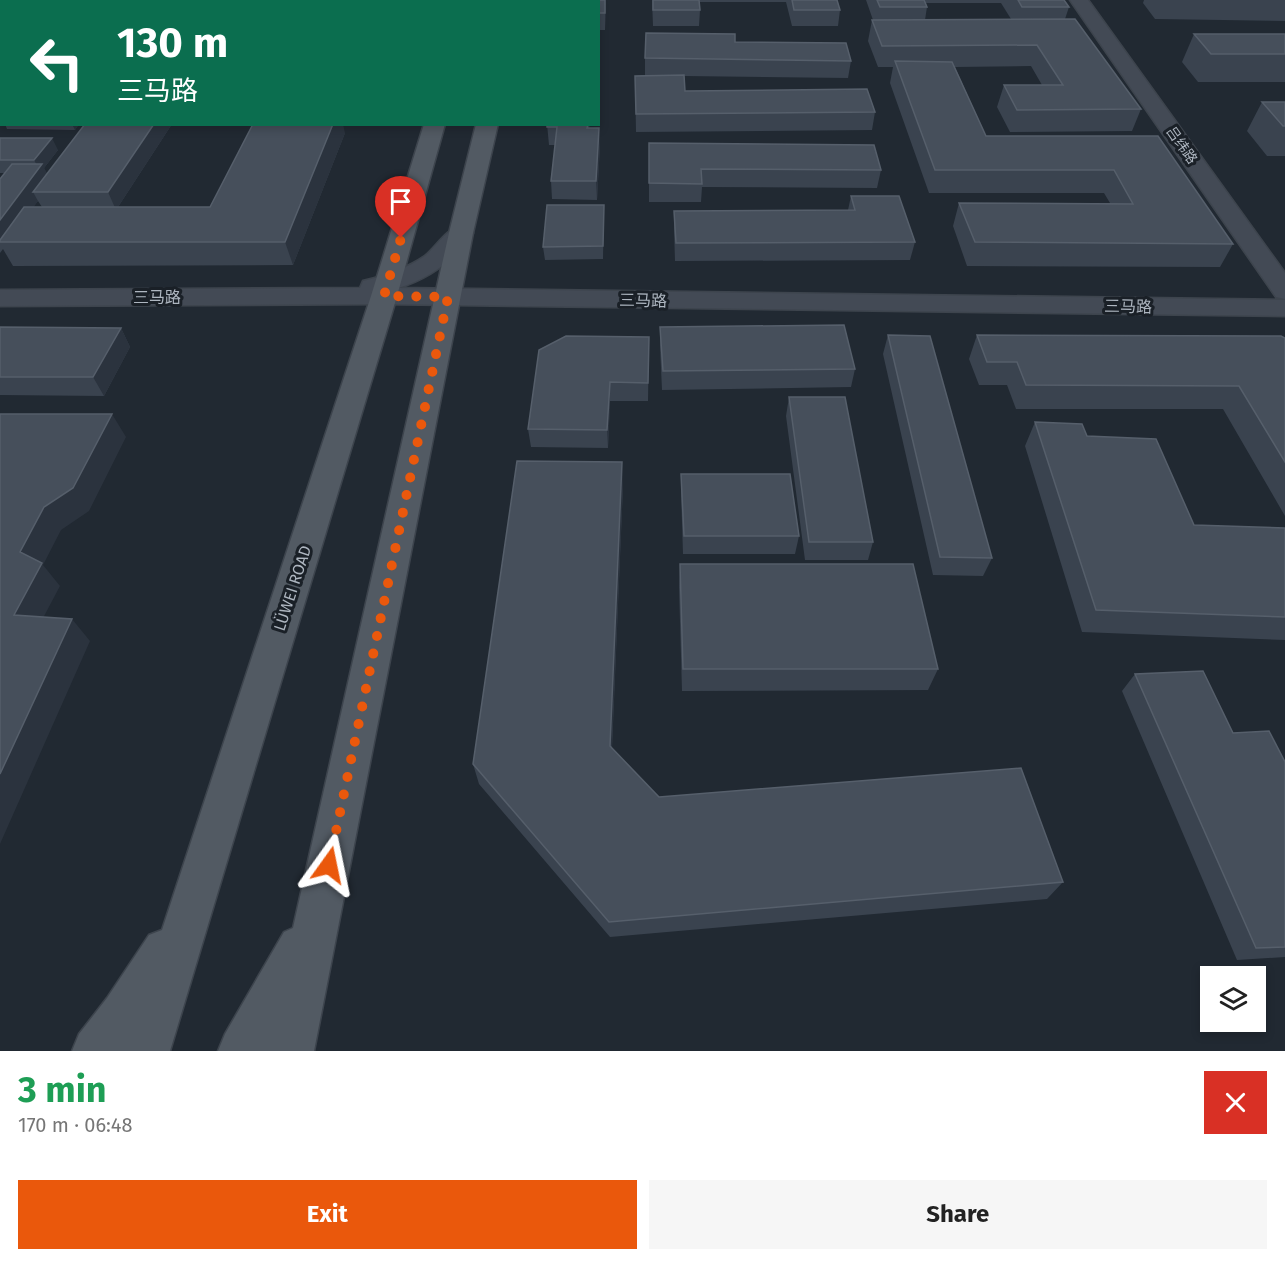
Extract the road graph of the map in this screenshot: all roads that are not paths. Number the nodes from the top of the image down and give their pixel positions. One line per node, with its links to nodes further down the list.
1 (1079, 0): 6 (street, 吕纬路)
2 (434, 126): 5 (main road, LÜWEI ROAD)
3 (487, 126): 4 (main road)
4 (461, 233): 5 (street); 8 (main road)
5 (386, 290): 7 (street, 三马路); 8 (street, 三马路); 11 (main road, LÜWEI ROAD)
6 (1285, 291)
7 (0, 297)
8 (448, 297): 9 (street, 三马路); 10 (main road)
9 (1285, 308)
10 (324, 888): 14 (main road); 15 (main road)
11 (192, 905): 12 (main road); 13 (main road, LÜWEI ROAD)
12 (96, 1051)
13 (146, 1051)
14 (242, 1051)
15 (290, 1051)

